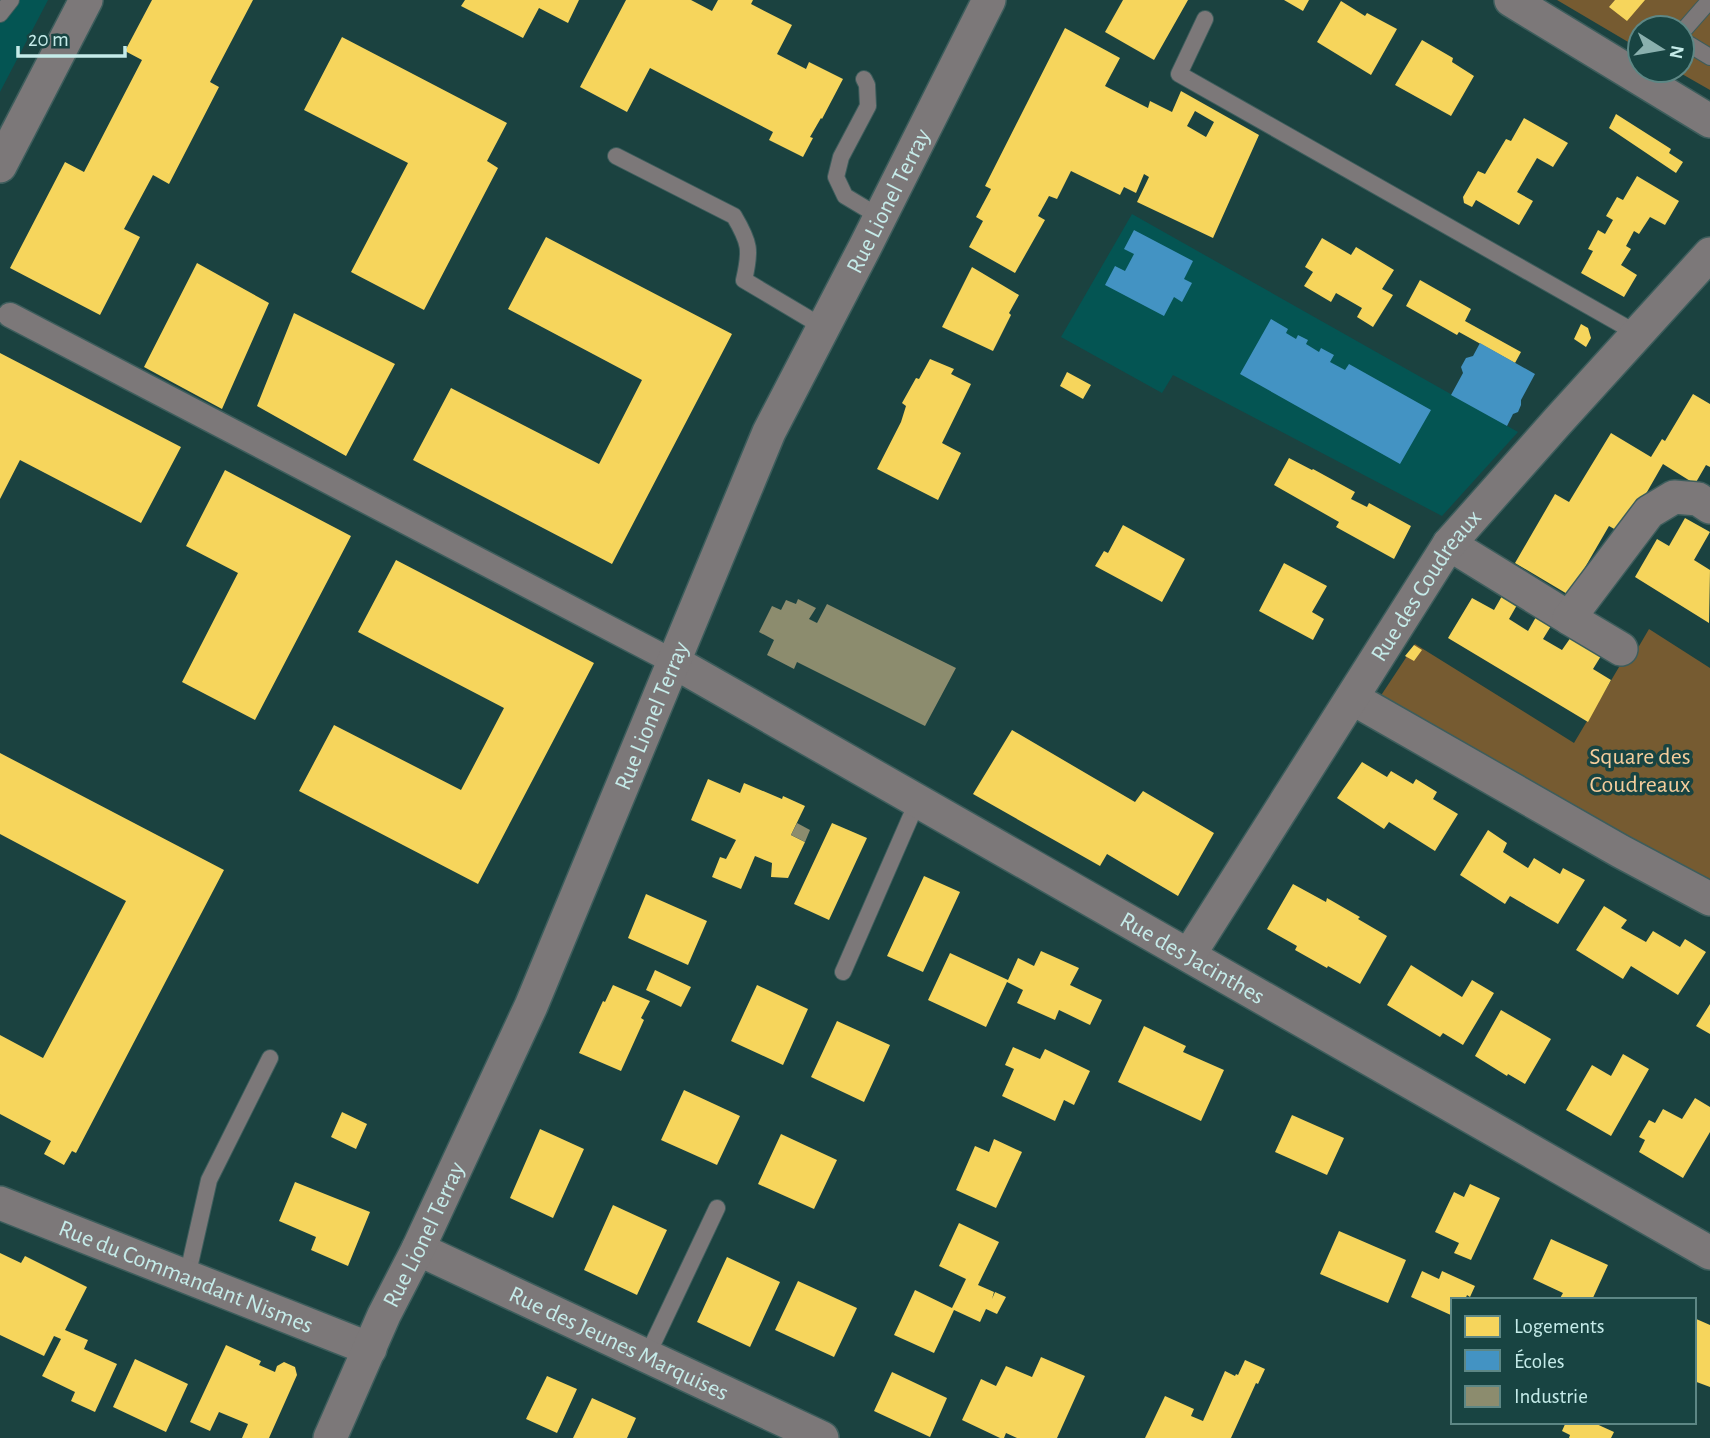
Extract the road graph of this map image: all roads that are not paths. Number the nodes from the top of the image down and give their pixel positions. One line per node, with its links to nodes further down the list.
1 (11, 0): 6 (lane)
2 (86, 0): 12 (street)
3 (989, 0): 13 (street, Rue Lionel Terray)
4 (1511, 0): 10 (street)
5 (1710, 0): 7 (lane)
6 (0, 15)
7 (1696, 16)
8 (1205, 19): 17 (lane)
9 (864, 79): 13 (lane)
10 (1710, 121)
11 (616, 156): 16 (lane)
12 (0, 166)
13 (880, 217): 16 (street, Rue Lionel Terray)
14 (1710, 254): 17 (street, Rue des Coudreaux)
15 (10, 314): 22 (street)
16 (823, 327): 22 (street, Rue Lionel Terray)
17 (1638, 334): 19 (street, Rue des Coudreaux)
18 (1710, 507): 20 (street)
19 (1449, 544): 20 (street); 23 (street, Rue des Coudreaux)
20 (1569, 618): 21 (street)
21 (1621, 649)
22 (674, 662): 24 (street, Rue des Jacinthes); 31 (street, Rue Lionel Terray)
23 (1352, 698): 25 (street); 26 (street, Rue des Coudreaux)
24 (918, 800): 26 (street, Rue des Jacinthes); 27 (lane)
25 (1710, 899)
26 (1189, 955): 32 (street, Rue des Jacinthes)
27 (842, 972)
28 (270, 1058): 33 (lane)
29 (0, 1203): 33 (street, Rue du Commandant Nismes)
30 (717, 1208): 35 (lane)
31 (418, 1249): 34 (street, Rue Lionel Terray); 35 (street, Rue des Jeunes Marquises)
32 (1710, 1253)
33 (187, 1277): 34 (street, Rue du Commandant Nismes)
34 (370, 1349): 36 (street, Rue Lionel Terray)
35 (648, 1356): 37 (street, Rue des Jeunes Marquises)
36 (330, 1438)
37 (822, 1438)

